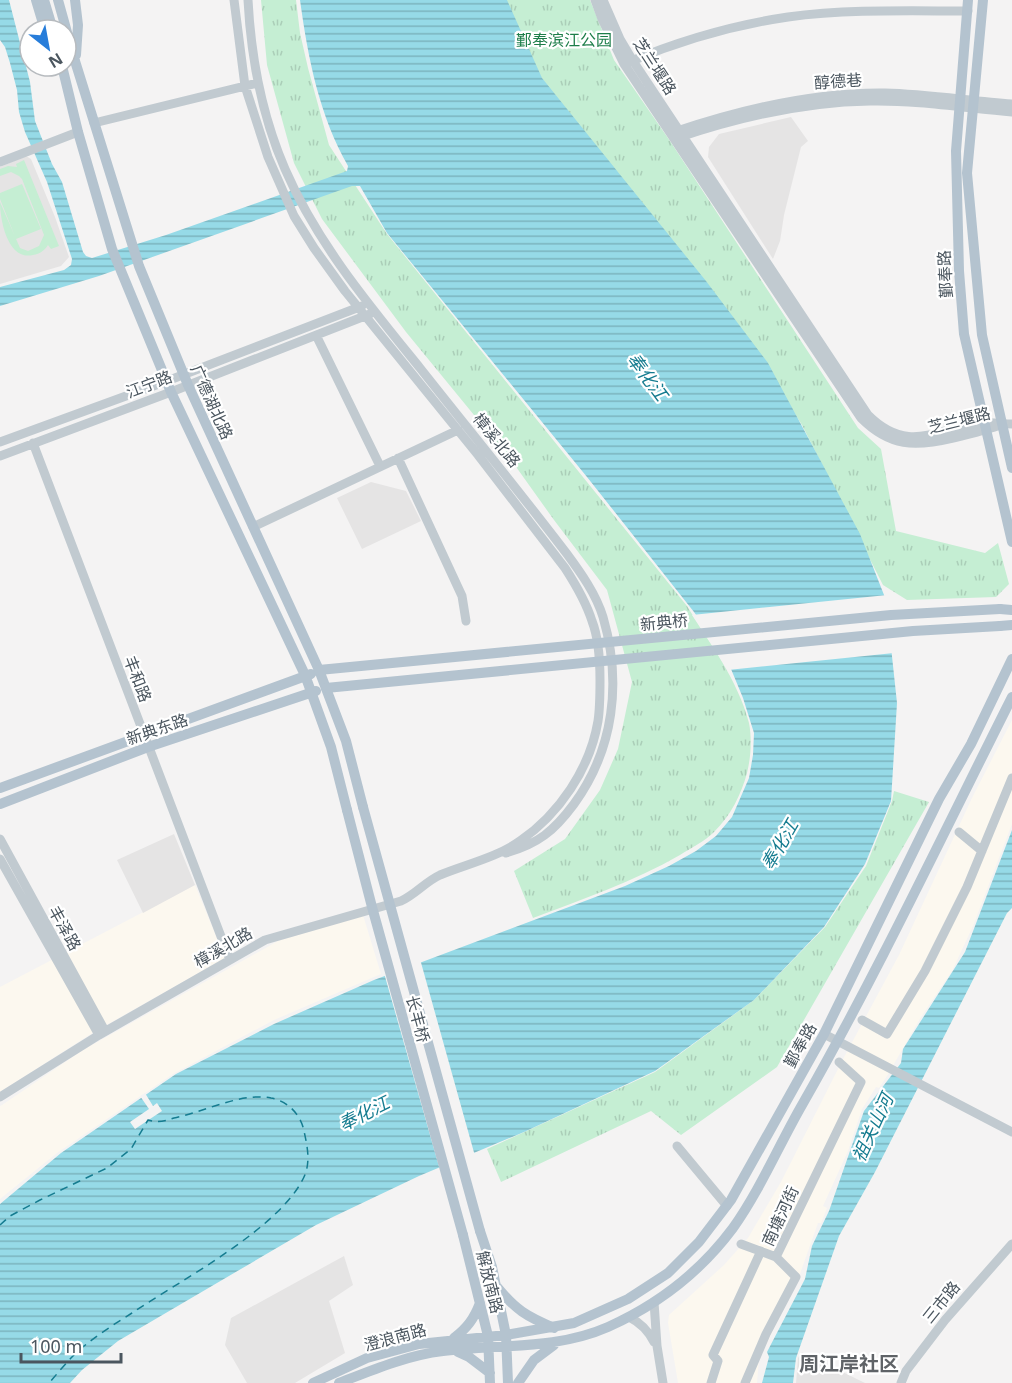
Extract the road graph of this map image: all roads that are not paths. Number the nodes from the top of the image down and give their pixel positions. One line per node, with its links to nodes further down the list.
1 (36, 0): 11 (main road)
2 (44, 0): 12 (main road)
3 (58, 0): 13 (main road, 广德湖北路)
4 (75, 0): 14 (main road)
5 (234, 0): 19 (street, 樟溪北路)
6 (248, 0): 18 (street, 樟溪北路)
7 (595, 0): 15 (street, 芝兰堰路)
8 (603, 0): 15 (street, 芝兰堰路)
9 (983, 0): 22 (main road, 鄞奉路)
10 (968, 5): 15 (street); 20 (main road, 鄞奉路)
11 (41, 18)
12 (49, 18)
13 (63, 18)
14 (77, 18)
15 (628, 62): 26 (street, 芝兰堰路)
16 (78, 71): 24 (main road, 广德湖北路)
17 (64, 78): 25 (main road, 广德湖北路)
18 (258, 83): 19 (street); 28 (street, 樟溪北路)
19 (245, 86): 24 (street); 28 (street, 樟溪北路)
20 (961, 104): 22 (street, 醇德巷); 26 (street, 醇德巷); 36 (main road, 鄞奉路)
21 (1012, 104): 22 (street, 醇德巷)
22 (974, 105): 23 (street, 醇德巷); 35 (main road, 鄞奉路)
23 (1012, 111)
24 (94, 123): 31 (main road, 广德湖北路)
25 (78, 132): 27 (street); 32 (main road, 广德湖北路)
26 (677, 135): 36 (street, 芝兰堰路)
27 (0, 162)
28 (363, 305): 29 (street, 樟溪北路); 31 (street, 江宁路)
29 (370, 314): 30 (street, 江宁路); 37 (street, 樟溪北路); 66 (street, 樟溪北路)
30 (316, 335): 33 (street, 江宁路); 42 (street)
31 (183, 374): 32 (street, 江宁路); 33 (main road, 广德湖北路)
32 (167, 381): 34 (main road, 广德湖北路); 38 (street, 江宁路)
33 (188, 385): 34 (street, 江宁路); 44 (main road, 广德湖北路)
34 (171, 392): 39 (street, 江宁路); 51 (main road, 广德湖北路)
35 (1008, 424): 36 (street, 芝兰堰路); 43 (main road, 鄞奉路)
36 (984, 427): 45 (main road, 鄞奉路)
37 (458, 430): 41 (street); 66 (street, 樟溪北路)
38 (0, 442)
39 (33, 443): 40 (street, 江宁路); 55 (street, 丰和路)
40 (0, 456)
41 (398, 458): 42 (street); 47 (street)
42 (380, 466): 44 (street)
43 (1012, 468)
44 (253, 527): 50 (main road, 广德湖北路)
45 (1012, 542)
46 (1012, 610): 50 (main road, 新典桥, bridge)
47 (466, 621)
48 (1012, 625): 52 (main road, 新典桥, bridge)
49 (1012, 659): 70 (main road, 鄞奉路)
50 (320, 670): 51 (main road, 新典东路); 52 (main road, 广德湖北路)
51 (305, 675): 53 (main road, 广德湖北路); 55 (main road, 新典东路)
52 (326, 688): 53 (main road, 新典东路); 60 (main road, 广德湖北路)
53 (312, 692): 56 (main road, 新典东路); 61 (main road, 广德湖北路)
54 (1012, 697): 71 (main road, 鄞奉路)
55 (143, 735): 56 (street, 丰和路); 58 (main road, 新典东路)
56 (148, 747): 59 (main road, 新典东路); 67 (street, 丰和路)
57 (1012, 778): 64 (street)
58 (0, 788)
59 (0, 804)
60 (363, 807): 82 (main road, 长丰桥, bridge)
61 (347, 810): 77 (main road, 长丰桥, bridge)
62 (958, 832): 64 (street)
63 (0, 839): 69 (street, 丰泽路)
64 (982, 851): 68 (street)
65 (0, 859): 69 (street, 丰泽路)
66 (477, 860): 67 (street, 樟溪北路)
67 (230, 960): 69 (street, 樟溪北路)
68 (862, 1020)
69 (102, 1033): 73 (street, 樟溪北路)
70 (824, 1034): 71 (street); 76 (main road, 鄞奉路)
71 (838, 1041): 74 (street); 83 (main road, 鄞奉路)
72 (839, 1062): 81 (street, 南塘河街)
73 (0, 1097)
74 (1012, 1132)
75 (677, 1146): 76 (street)
76 (727, 1206): 86 (main road, 鄞奉路)
77 (463, 1235): 84 (main road, 解放南路)
78 (741, 1244): 80 (street)
79 (1012, 1244): 104 (street, 三市路)
80 (761, 1251): 81 (street); 102 (street)
81 (776, 1257): 103 (street, 南塘河街)
82 (496, 1286): 86 (main road); 87 (main road, 长丰桥)
83 (654, 1302): 85 (main road, 鄞奉路); 91 (street)
84 (480, 1303): 88 (main road, 解放南路); 90 (main road)
85 (629, 1317): 89 (main road, 鄞奉路); 91 (street)
86 (554, 1328): 87 (main road, 鄞奉路)
87 (506, 1335): 88 (main road, 鄞奉路); 92 (main road)
88 (488, 1336): 90 (main road, 澄浪南路); 93 (main road)
89 (560, 1341): 92 (main road, 鄞奉路); 100 (main road)
90 (454, 1345): 93 (main road, 澄浪南路); 94 (main road, 澄浪南路); 95 (main road); 96 (main road, 澄浪南路)
91 (657, 1346): 101 (street)
92 (507, 1347): 93 (main road, 鄞奉路); 99 (main road)
93 (489, 1348): 95 (main road)
94 (363, 1373): 97 (main road, 澄浪南路); 98 (street)
95 (490, 1378)
96 (313, 1383)
97 (339, 1383)
98 (354, 1383)
99 (507, 1383)
100 (518, 1383)
101 (663, 1383)
102 (711, 1383)
103 (746, 1383)
104 (900, 1383)

